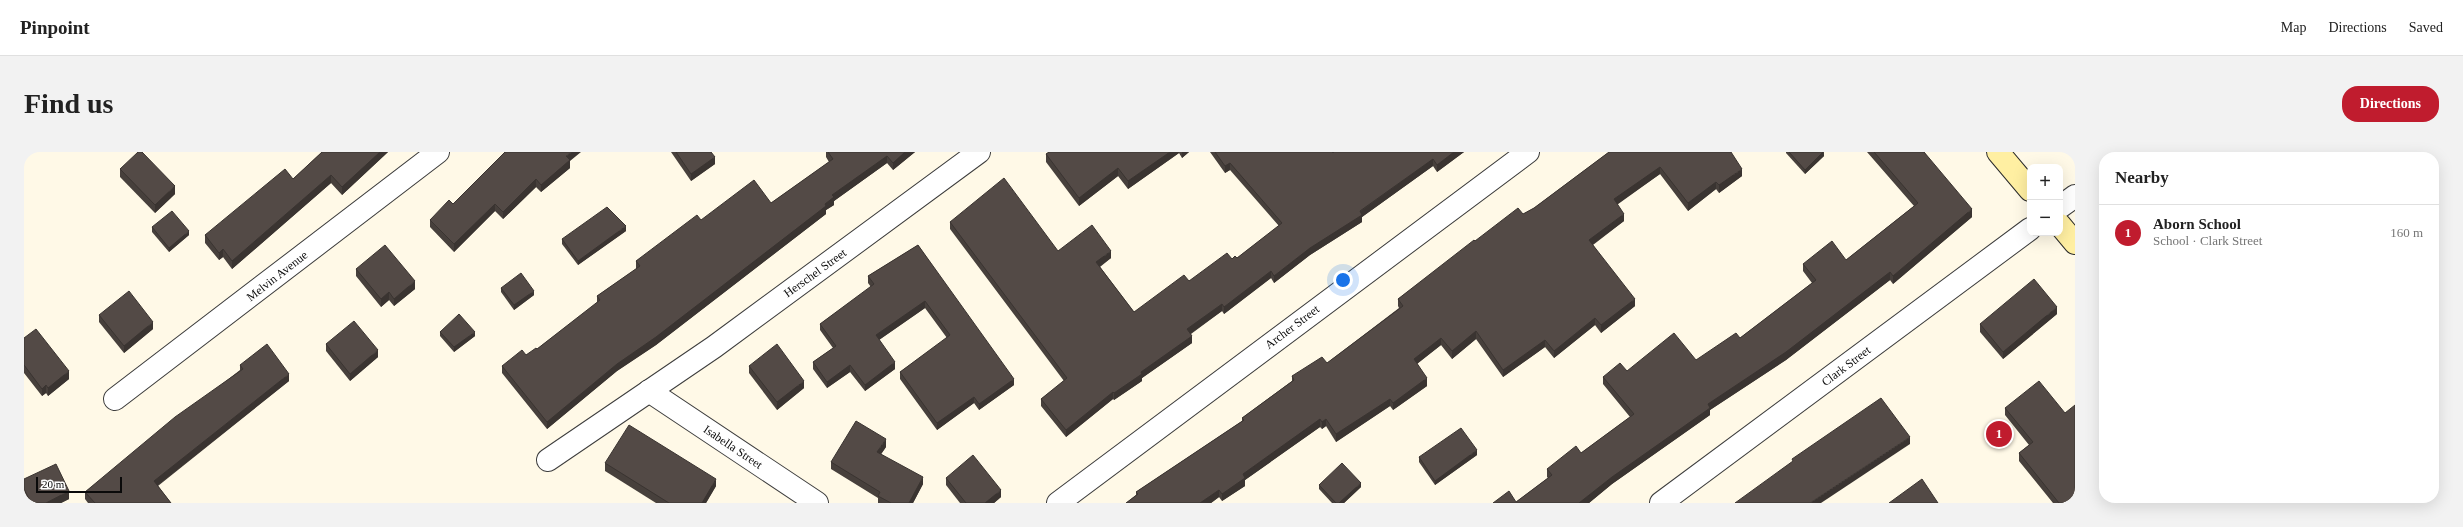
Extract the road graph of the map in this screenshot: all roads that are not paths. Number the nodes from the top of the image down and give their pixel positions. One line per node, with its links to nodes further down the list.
1 (438, 152): 12 (street, Melvin Avenue)
2 (979, 152): 11 (street, Herschel Street)
3 (1528, 152): 15 (street, Archer Street)
4 (1998, 152): 5 (main road)
5 (2027, 186)
6 (2075, 196): 7 (street)
7 (2063, 205)
8 (2063, 229): 10 (main road)
9 (2027, 231): 16 (street, Clark Street)
10 (2075, 243)
11 (649, 391): 13 (street, Herschel Street); 14 (street, Isabella Street)
12 (115, 399)
13 (548, 460)
14 (817, 503)
15 (1058, 503)
16 (1662, 503)

